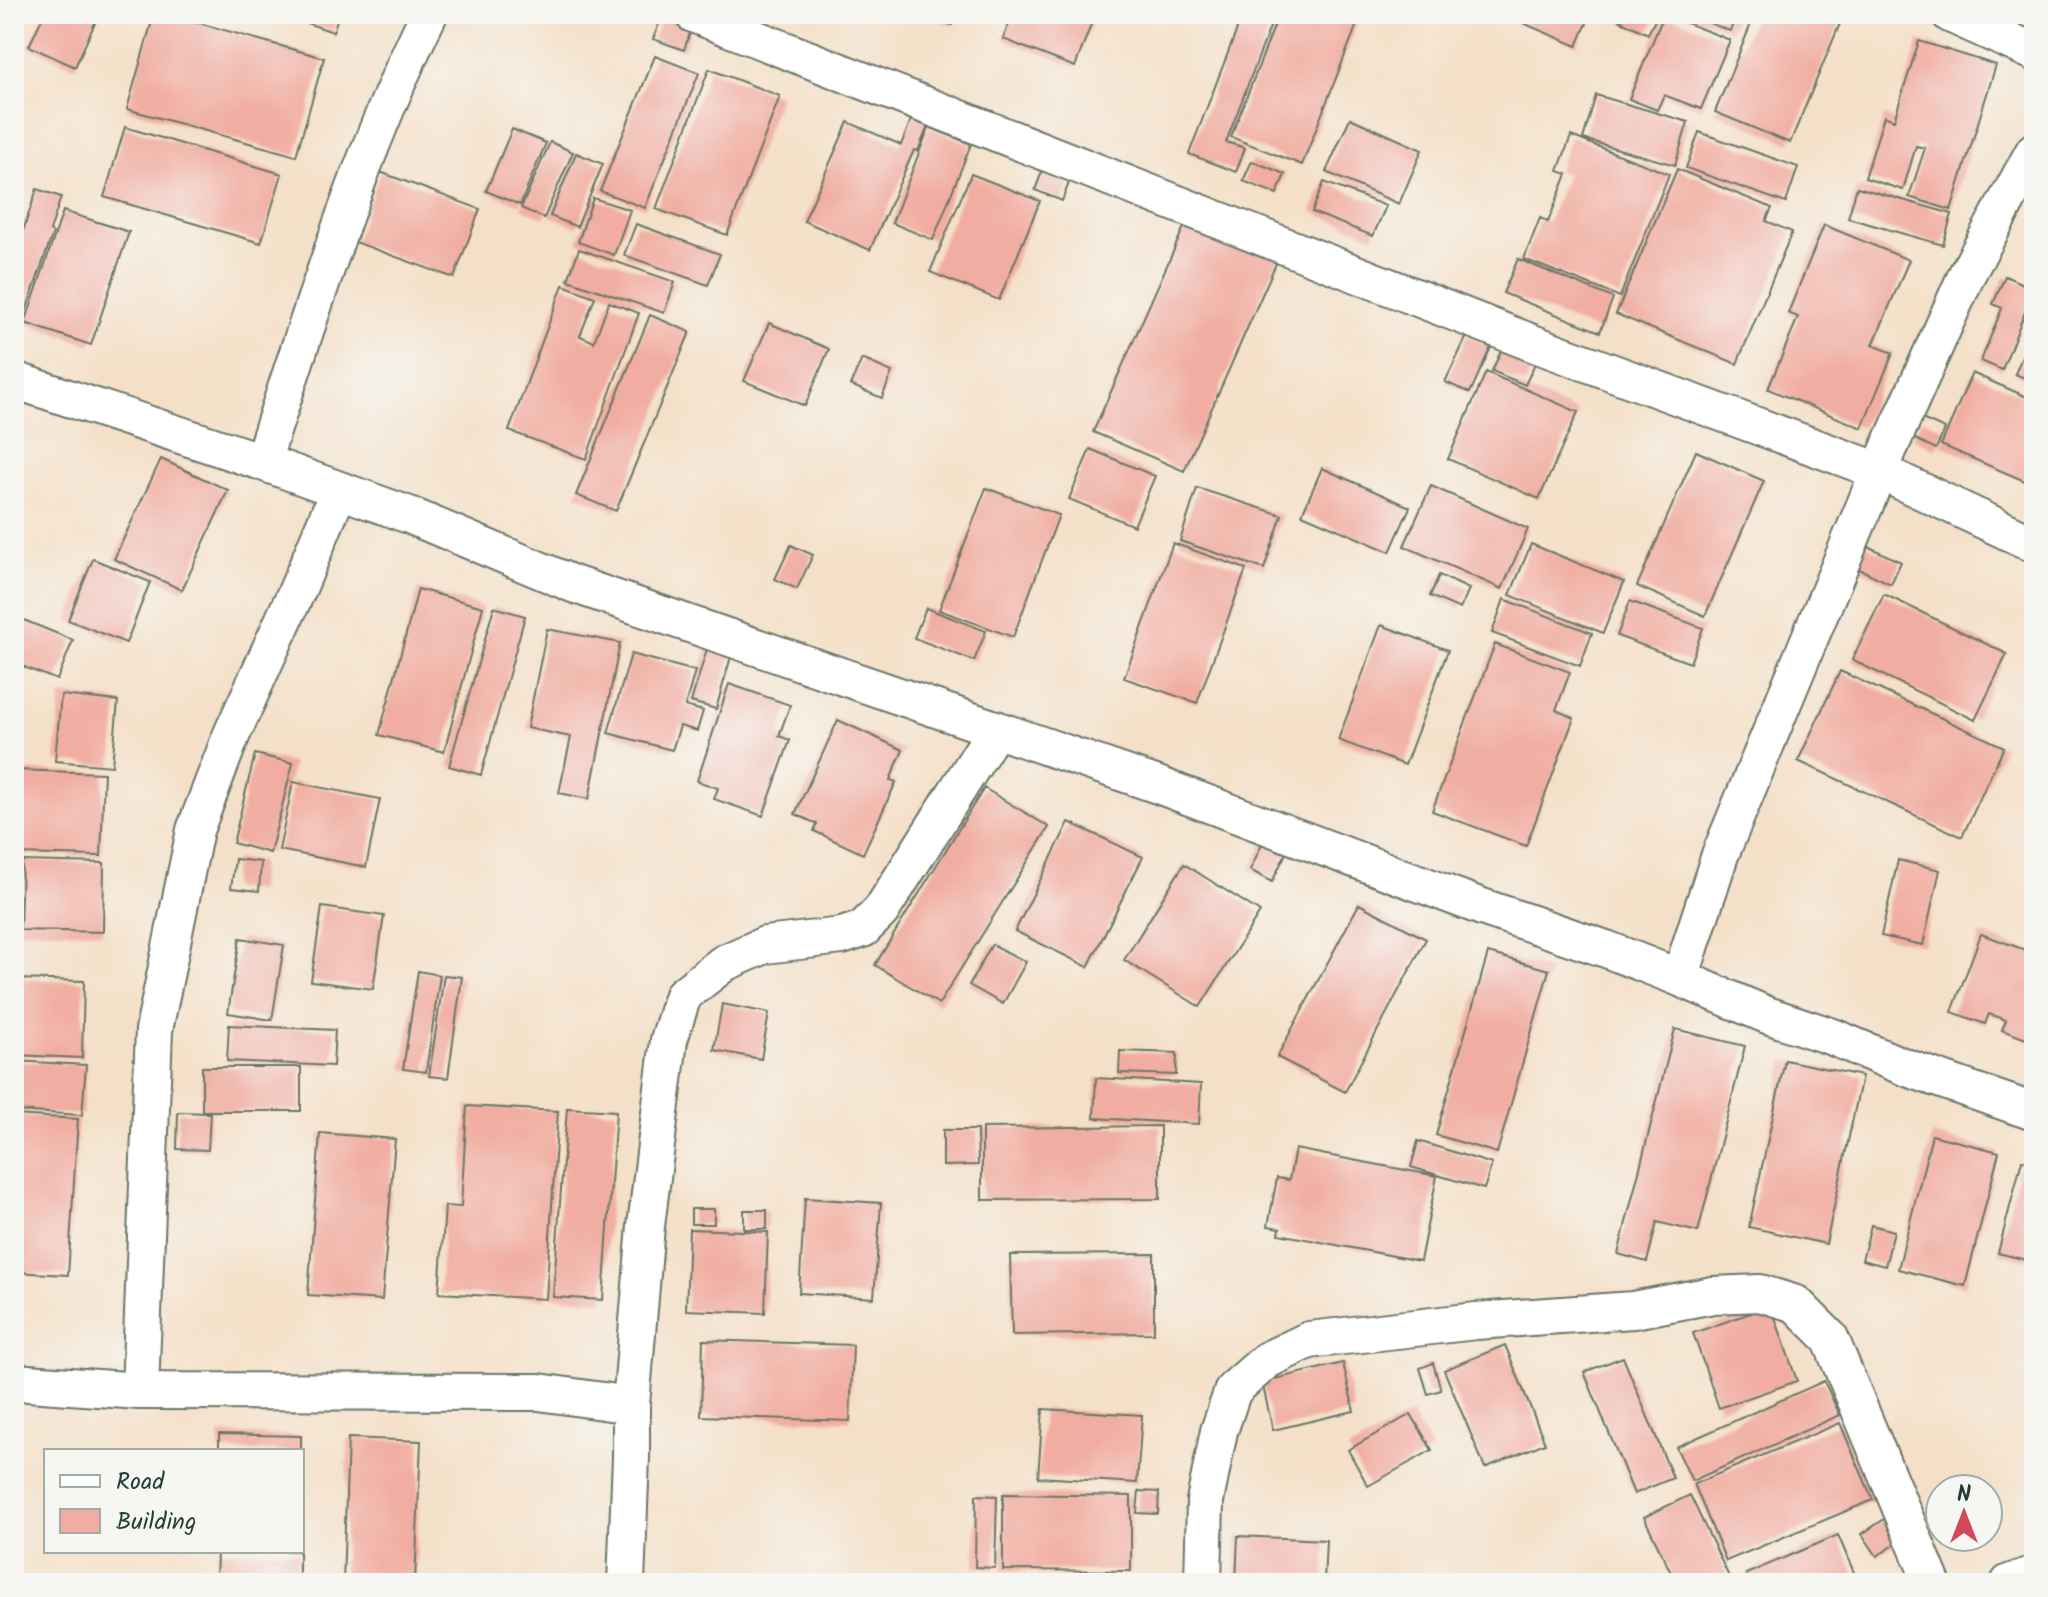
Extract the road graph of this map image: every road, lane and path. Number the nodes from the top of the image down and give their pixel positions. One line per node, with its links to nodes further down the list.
1 (429, 14): 7 (street)
2 (693, 14): 8 (street)
3 (1950, 14): 4 (street)
4 (2034, 52)
5 (2034, 151): 8 (street)
6 (14, 380): 7 (street)
7 (262, 462): 9 (street)
8 (1879, 471): 10 (street); 12 (street)
9 (339, 490): 11 (street); 15 (street)
10 (2034, 544)
11 (996, 729): 12 (street); 16 (street)
12 (1680, 978): 13 (street)
13 (2034, 1112)
14 (14, 1382): 15 (street)
15 (140, 1391): 16 (street)
16 (631, 1405): 18 (street)
17 (2034, 1574): 21 (street)
18 (626, 1583)
19 (1203, 1583): 20 (street)
20 (1932, 1583)
21 (2009, 1583)

